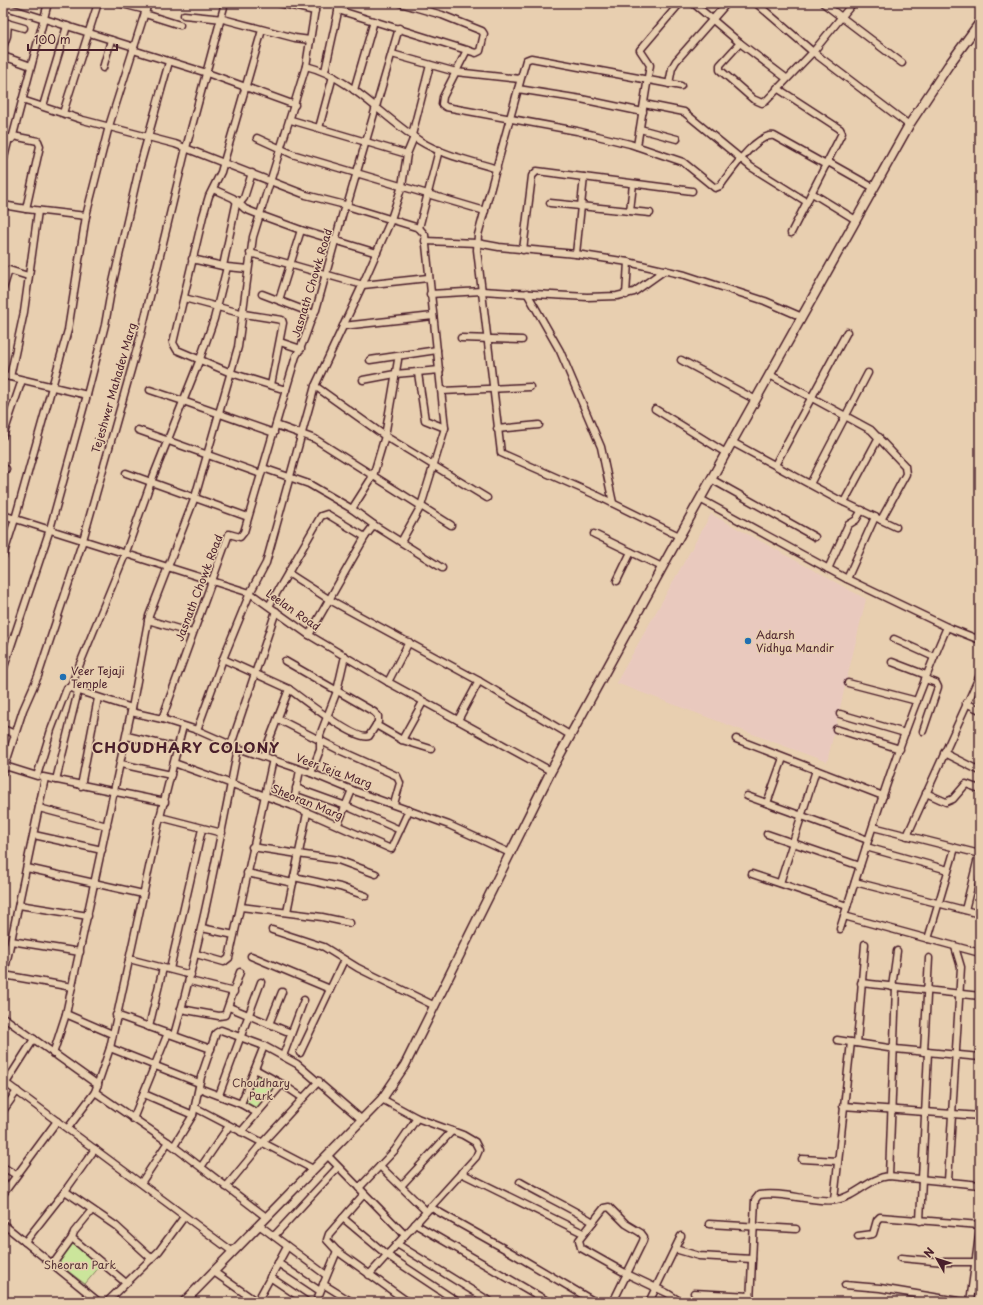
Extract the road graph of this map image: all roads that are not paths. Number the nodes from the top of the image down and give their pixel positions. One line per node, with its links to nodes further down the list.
1 (48, 3): 22 (street)
2 (98, 3): 33 (street)
3 (118, 3): 19 (street)
4 (148, 3): 19 (street)
5 (225, 3): 23 (street, Tejeshwer Mahadev Marg)
6 (279, 3): 18 (street)
7 (316, 3): 18 (street)
8 (340, 3): 17 (street)
9 (400, 3): 39 (street)
10 (680, 3): 55 (street)
11 (694, 3): 24 (street)
12 (727, 3): 24 (street)
13 (756, 3): 40 (street)
14 (823, 3): 21 (street)
15 (853, 3): 21 (street)
16 (3, 6): 22 (street)
17 (338, 10): 25 (street); 49 (street)
18 (314, 11): 35 (street)
19 (145, 12): 28 (street); 38 (street)
20 (184, 15): 23 (street)
21 (842, 18): 40 (street); 44 (street)
22 (44, 19): 29 (street); 46 (street)
23 (222, 19): 32 (street); 51 (street, Tejeshwer Mahadev Marg)
24 (713, 20): 36 (street); 56 (street)
25 (374, 21): 31 (street); 61 (street)
26 (980, 22): 71 (main road)
27 (5, 23): 30 (street); 37 (street)
28 (180, 25)
29 (67, 26): 33 (street); 65 (street)
30 (24, 28)
31 (399, 28): 39 (street); 41 (street)
32 (262, 30): 35 (street); 58 (street)
33 (88, 33): 34 (street); 68 (street)
34 (111, 40): 38 (street); 48 (street)
35 (310, 40): 47 (street)
36 (740, 43): 53 (street); 59 (street)
37 (3, 47)
38 (133, 49): 43 (street); 72 (street)
39 (467, 50): 50 (street)
40 (813, 52): 53 (street); 71 (street)
41 (392, 54): 45 (street); 66 (street)
42 (3, 56): 46 (street)
43 (169, 62): 51 (street); 75 (street)
44 (902, 63)
45 (430, 65): 50 (street); 76 (street)
46 (31, 66): 62 (street)
47 (306, 66): 49 (street); 64 (street)
48 (103, 68)
49 (325, 71): 52 (street)
50 (456, 72): 54 (street); 70 (street)
51 (208, 74): 58 (street); 82 (street, Tejeshwer Mahadev Marg)
52 (333, 76): 61 (street); 73 (street)
53 (786, 78): 59 (street)
54 (520, 79): 55 (street); 60 (street)
55 (648, 80): 56 (street); 63 (street)
56 (669, 84): 57 (street)
57 (681, 86)
58 (246, 87): 64 (street); 88 (street)
59 (777, 88): 89 (street)
60 (518, 89): 67 (street); 70 (street)
61 (354, 90): 66 (street)
62 (22, 100): 65 (street, Jasnath Chowk Road); 77 (street)
63 (644, 104): 67 (street); 86 (street)
64 (295, 105): 69 (street)
65 (43, 106): 68 (street, Jasnath Chowk Road)
66 (376, 107): 76 (street); 80 (street)
67 (643, 112): 74 (street)
68 (63, 113): 72 (street, Jasnath Chowk Road)
69 (291, 120): 73 (street); 83 (street)
70 (510, 120): 81 (street); 90 (street)
71 (909, 125): 97 (main road)
72 (108, 126): 75 (street, Jasnath Chowk Road); 113 (street)
73 (319, 128): 80 (street)
74 (640, 128): 79 (street); 81 (street)
75 (148, 136): 82 (street, Jasnath Chowk Road); 179 (street)
76 (413, 136): 84 (street); 85 (street)
77 (8, 137): 87 (street); 107 (street)
78 (257, 138): 83 (street)
79 (677, 139)
80 (365, 141): 85 (street); 91 (street)
81 (637, 146): 86 (street)
82 (186, 148): 88 (street, Jasnath Chowk Road); 230 (street, Tejeshwer Mahadev Marg)
83 (282, 149): 91 (street); 94 (street)
84 (439, 150): 90 (street); 101 (street)
85 (407, 154): 96 (street)
86 (741, 159): 89 (street); 103 (street)
87 (3, 162)
88 (223, 162): 92 (street, Jasnath Chowk Road); 98 (street)
89 (827, 164): 97 (street); 100 (street)
90 (497, 169): 109 (street)
91 (356, 172): 96 (street); 114 (street)
92 (252, 174): 94 (street, Jasnath Chowk Road); 102 (street)
93 (584, 177): 95 (street); 106 (street); 122 (street)
94 (272, 181): 112 (street); 119 (street, Jasnath Chowk Road)
95 (633, 184): 99 (street); 110 (street)
96 (402, 186): 101 (street); 114 (street)
97 (874, 188): 115 (main road)
98 (213, 189): 102 (street); 126 (street)
99 (692, 191)
100 (812, 193): 103 (street); 115 (street)
101 (428, 194): 109 (street); 116 (street)
102 (238, 202): 112 (street); 129 (street)
103 (807, 202): 118 (street)
104 (550, 203): 106 (street)
105 (3, 205): 107 (street)
106 (581, 207): 110 (street); 125 (street)
107 (26, 210): 108 (street)
108 (38, 211): 113 (street); 132 (street)
109 (485, 211): 121 (street)
110 (630, 211): 111 (street)
111 (650, 213)
112 (260, 215): 117 (street); 123 (street)
113 (86, 216): 172 (street)
114 (391, 219): 116 (street); 124 (street)
115 (856, 220): 148 (main road)
116 (419, 228): 120 (street)
117 (301, 230): 119 (street); 128 (street)
118 (791, 233)
119 (335, 240): 124 (street); 133 (street, Jasnath Chowk Road)
120 (425, 241): 121 (street); 134 (street)
121 (477, 243): 122 (street); 137 (street)
122 (523, 250): 125 (street)
123 (250, 252): 128 (street); 130 (street)
124 (378, 253): 135 (street)
125 (576, 254): 127 (street)
126 (192, 259): 129 (street); 142 (street)
127 (628, 262): 131 (street); 141 (street)
128 (291, 265): 133 (street); 143 (street)
129 (225, 267): 130 (street); 144 (street)
130 (248, 269): 145 (street)
131 (665, 270): 141 (street); 148 (street)
132 (28, 276): 136 (street); 168 (street)
133 (326, 276): 135 (street); 146 (street, Jasnath Chowk Road)
134 (428, 278): 135 (street); 140 (street)
135 (363, 285): 149 (street)
136 (3, 290)
137 (482, 291): 138 (street); 140 (street); 152 (street)
138 (527, 293): 141 (street); 213 (street)
139 (262, 294): 143 (street)
140 (430, 294): 147 (street)
141 (626, 295)
142 (184, 298): 144 (street); 157 (street)
143 (279, 300): 146 (street)
144 (217, 306): 145 (street); 157 (street)
145 (244, 314): 154 (street); 163 (street)
146 (314, 314): 155 (street, Jasnath Chowk Road)
147 (433, 316): 149 (street); 156 (street)
148 (802, 317): 167 (main road)
149 (343, 326): 173 (street)
150 (847, 332): 180 (street)
151 (461, 338): 152 (street)
152 (487, 339): 153 (street); 175 (street)
153 (522, 340)
154 (280, 342): 155 (street); 171 (street)
155 (301, 349): 177 (street, Jasnath Chowk Road)
156 (437, 350): 158 (street); 161 (street)
157 (200, 359): 163 (street); 181 (street)
158 (370, 360)
159 (398, 360): 165 (street)
160 (681, 360): 182 (street)
161 (440, 370): 162 (street); 178 (street)
162 (418, 372): 165 (street); 188 (street)
163 (231, 373): 171 (street); 184 (street)
164 (868, 373): 185 (street)
165 (396, 374): 170 (street); 194 (street)
166 (3, 375): 168 (street)
167 (770, 375): 180 (street); 182 (main road)
168 (10, 376): 169 (street)
169 (22, 380): 172 (street); 193 (street)
170 (363, 380)
171 (271, 385): 177 (street)
172 (51, 386): 179 (street); 220 (street)
173 (315, 386): 192 (street); 194 (street)
174 (530, 387): 175 (street)
175 (493, 389): 178 (street); 189 (street)
176 (150, 390): 181 (street)
177 (286, 390): 186 (street, Jasnath Chowk Road)
178 (442, 391): 188 (street)
179 (87, 395): 225 (street)
180 (811, 397): 185 (street); 200 (street)
181 (183, 400): 184 (street); 196 (street)
182 (756, 400): 197 (main road)
183 (655, 410): 198 (street)
184 (220, 414): 191 (street); 199 (street)
185 (846, 416): 195 (street); 208 (street)
186 (276, 425): 191 (street, Jasnath Chowk Road); 192 (street)
187 (540, 425): 189 (street)
188 (445, 428): 201 (street)
189 (497, 429): 213 (street)
190 (138, 430): 196 (street)
191 (274, 433): 202 (street, Jasnath Chowk Road)
192 (301, 434): 204 (street); 205 (street)
193 (3, 436)
194 (385, 436): 201 (street); 204 (street)
195 (879, 437): 212 (street); 221 (street)
196 (167, 441): 199 (street); 207 (street)
197 (732, 442): 198 (main road); 200 (street)
198 (726, 453): 206 (main road)
199 (208, 456): 202 (street); 209 (street)
200 (775, 465): 208 (street)
201 (434, 466): 210 (street); 214 (street)
202 (262, 471): 205 (street); 218 (street, Jasnath Chowk Road)
203 (126, 473): 207 (street)
204 (373, 476): 214 (street); 215 (street)
205 (291, 477): 215 (street); 243 (street)
206 (711, 479): 211 (main road); 229 (street)
207 (151, 482): 209 (street); 232 (street)
208 (810, 484): 212 (street)
209 (195, 497): 218 (street); 235 (street)
210 (487, 498)
211 (700, 499): 227 (main road); 238 (street)
212 (844, 502): 216 (street)
213 (613, 503): 227 (street)
214 (421, 506): 223 (street); 231 (street)
215 (352, 509): 222 (street)
216 (862, 510): 219 (street); 238 (street)
217 (3, 515): 220 (street, Leelan Road)
218 (248, 517): 241 (street, Jasnath Chowk Road)
219 (874, 517): 221 (street); 240 (street)
220 (15, 519): 225 (street, Leelan Road); 234 (street)
221 (881, 520): 224 (street)
222 (374, 525): 228 (street); 231 (street)
223 (450, 525)
224 (896, 527)
225 (50, 529): 230 (street, Leelan Road); 259 (street)
226 (594, 534): 233 (street)
227 (679, 536): 236 (main road)
228 (365, 537): 239 (street); 244 (street)
229 (815, 538)
230 (83, 539): 232 (street, Leelan Road); 288 (street, Tejeshwer Mahadev Marg)
231 (401, 542): 237 (street)
232 (126, 552): 235 (street, Leelan Road); 266 (street)
233 (631, 552): 236 (street); 242 (street)
234 (3, 556)
235 (168, 566): 241 (street, Leelan Road); 247 (street)
236 (662, 567): 289 (main road)
237 (442, 568)
238 (828, 569): 240 (street)
239 (288, 573): 244 (street); 245 (street)
240 (847, 579): 248 (street)
241 (211, 581): 243 (street, Leelan Road); 249 (street, Jasnath Chowk Road)
242 (617, 581)
243 (250, 593): 245 (street, Leelan Road); 256 (street)
244 (330, 600): 250 (street); 253 (street)
245 (269, 606): 246 (street, Leelan Road)
246 (276, 611): 250 (street, Leelan Road); 260 (street)
247 (148, 620): 249 (street); 274 (street)
248 (947, 627): 252 (street); 255 (street)
249 (192, 633): 277 (street, Jasnath Chowk Road)
250 (309, 635): 254 (street, Leelan Road)
251 (894, 639): 255 (street)
252 (980, 640)
253 (409, 642): 263 (street); 264 (street)
254 (346, 656): 264 (street, Leelan Road); 269 (street)
255 (934, 657): 262 (street)
256 (223, 660): 260 (street); 285 (street)
257 (285, 661): 269 (street)
258 (892, 662): 262 (street)
259 (3, 670)
260 (254, 675): 267 (street); 294 (street)
261 (980, 675): 273 (street)
262 (926, 677): 271 (street); 286 (street)
263 (479, 681): 280 (street); 289 (street)
264 (388, 682): 272 (street, Leelan Road)
265 (848, 683): 271 (street)
266 (70, 688): 268 (street, Veer Teja Marg); 312 (street)
267 (289, 689): 278 (street); 279 (street)
268 (78, 691): 270 (street, Veer Teja Marg); 315 (street)
269 (337, 691): 278 (street); 281 (street)
270 (98, 698): 274 (street, Veer Teja Marg); 317 (street)
271 (917, 701): 287 (street)
272 (423, 702): 280 (street, Leelan Road); 293 (street)
273 (966, 703): 275 (street); 299 (street)
274 (132, 710): 277 (street, Veer Teja Marg); 290 (street)
275 (980, 710)
276 (840, 714): 287 (street)
277 (162, 718): 282 (street, Veer Teja Marg)
278 (327, 718): 281 (street); 292 (street)
279 (278, 719): 292 (street); 300 (street)
280 (458, 720): 309 (street, Leelan Road)
281 (376, 725): 293 (street)
282 (183, 726): 285 (street, Veer Teja Marg); 295 (street)
283 (3, 729): 288 (street)
284 (836, 729): 298 (street)
285 (197, 730): 294 (street, Veer Teja Marg)
286 (923, 731)
287 (905, 733): 298 (street)
288 (15, 734): 302 (street, Tejeshwer Mahadev Marg)
289 (570, 735): 309 (main road)
290 (127, 736): 295 (street); 305 (street)
291 (736, 739): 301 (street)
292 (320, 740): 311 (street); 328 (street)
293 (402, 740): 297 (street)
294 (231, 745): 296 (street, Veer Teja Marg)
295 (177, 748): 304 (street)
296 (238, 748): 300 (street, Veer Teja Marg); 316 (street)
297 (431, 749)
298 (900, 749): 325 (street)
299 (944, 753): 310 (street); 322 (street)
300 (263, 756): 303 (street, Veer Teja Marg)
301 (783, 758): 308 (street); 327 (street)
302 (5, 759): 306 (street, Tejeshwer Mahadev Marg)
303 (273, 759): 307 (street, Veer Teja Marg); 323 (street)
304 (174, 763): 313 (street); 316 (street, Sheoran Marg)
305 (121, 764): 313 (street); 321 (street)
306 (4, 769): 312 (street)
307 (300, 770): 311 (street, Veer Teja Marg); 318 (street)
308 (816, 770): 325 (street); 334 (street)
309 (550, 771): 351 (main road)
310 (980, 771)
311 (311, 773): 320 (street, Veer Teja Marg)
312 (37, 776): 314 (street)
313 (171, 776): 326 (street)
314 (45, 778): 315 (street); 331 (street)
315 (56, 780): 317 (street)
316 (231, 785): 323 (street, Sheoran Marg); 341 (street)
317 (81, 786): 321 (street)
318 (296, 788): 329 (street); 330 (street)
319 (980, 789): 322 (street)
320 (352, 790): 328 (street, Veer Teja Marg); 330 (street)
321 (114, 793): 326 (street); 337 (street)
322 (926, 793): 344 (street)
323 (265, 795): 329 (street, Sheoran Marg); 347 (street)
324 (747, 796): 327 (street)
325 (883, 796): 338 (street)
326 (165, 802): 335 (street)
327 (767, 803): 334 (street)
328 (394, 804): 332 (street, Veer Teja Marg)
329 (293, 806): 333 (street, Sheoran Marg)
330 (346, 806): 336 (street); 340 (street)
331 (39, 808): 337 (street); 343 (street)
332 (410, 810): 340 (street, Sheoran Marg); 351 (street, Veer Teja Marg)
333 (307, 812): 336 (street, Sheoran Marg); 352 (street)
334 (801, 816): 345 (street); 346 (street)
335 (160, 817): 339 (street); 364 (street)
336 (338, 824): 340 (street, Sheoran Marg)
337 (107, 826): 350 (street)
338 (873, 827): 344 (street); 345 (street)
339 (202, 829): 341 (street); 392 (street)
340 (400, 830)
341 (222, 833): 376 (street)
342 (767, 834): 346 (street)
343 (34, 835): 350 (street); 355 (street)
344 (907, 836): 349 (street)
345 (868, 840): 348 (street)
346 (793, 843): 354 (street); 363 (street)
347 (252, 847): 352 (street); 357 (street)
348 (866, 847): 354 (street); 356 (street)
349 (955, 848): 353 (street); 356 (street)
350 (102, 850): 361 (street)
351 (510, 853): 407 (main road)
352 (298, 854): 358 (street); 360 (street)
353 (979, 854): 370 (street)
354 (860, 866): 362 (street)
355 (27, 868): 361 (street); 367 (street)
356 (948, 870): 366 (street)
357 (247, 873): 360 (street); 369 (street)
358 (376, 874)
359 (752, 874): 363 (street)
360 (293, 880): 365 (street); 371 (street)
361 (95, 882): 364 (street); 373 (street)
362 (855, 882): 366 (street); 368 (street)
363 (780, 884): 368 (street)
364 (143, 894): 390 (street)
365 (366, 896)
366 (939, 902): 370 (street); 380 (street)
367 (19, 905): 373 (street); 381 (street)
368 (847, 906): 374 (street)
369 (241, 907): 371 (street); 379 (street)
370 (965, 910): 372 (street)
371 (287, 912): 375 (street)
372 (980, 914)
373 (88, 916): 385 (street)
374 (844, 916): 377 (street); 380 (street)
375 (350, 923)
376 (202, 928): 379 (street); 387 (street)
377 (840, 929)
378 (272, 930): 391 (street)
379 (234, 936): 387 (street)
380 (928, 939): 383 (street)
381 (11, 941): 385 (street); 394 (street)
382 (865, 944): 397 (street)
383 (955, 947): 386 (street); 404 (street)
384 (897, 951): 399 (street)
385 (80, 952): 398 (street)
386 (980, 953)
387 (196, 954): 395 (street)
388 (251, 956): 400 (street)
389 (929, 958): 401 (street)
390 (128, 959): 392 (street); 411 (street)
391 (344, 960): 400 (street); 407 (street)
392 (167, 968): 395 (street); 415 (street)
393 (240, 972): 402 (street)
394 (4, 977): 398 (street)
395 (190, 978): 402 (street); 409 (street)
396 (261, 982): 412 (street)
397 (861, 983): 399 (street); 422 (street)
398 (72, 987): 410 (street)
399 (894, 987): 401 (street); 426 (street)
400 (330, 990): 428 (street)
401 (926, 991): 404 (street); 427 (street)
402 (234, 992): 408 (street)
403 (282, 992): 414 (street)
404 (960, 995): 405 (street); 430 (street)
405 (980, 996)
406 (304, 1000): 416 (street)
407 (435, 1006): 445 (main road)
408 (229, 1007): 409 (street); 412 (street)
409 (181, 1009): 418 (street)
410 (66, 1014): 417 (street); 429 (street)
411 (116, 1015): 415 (street); 417 (street)
412 (249, 1016): 414 (street); 419 (street)
413 (3, 1017): 420 (street)
414 (269, 1024): 416 (street)
415 (149, 1027): 418 (street)
416 (291, 1033): 431 (street)
417 (112, 1034): 424 (street)
418 (171, 1034): 425 (street); 433 (street)
419 (242, 1037): 423 (street); 425 (street); 443 (street)
420 (34, 1039): 429 (street); 436 (street)
421 (836, 1040): 422 (street)
422 (854, 1042): 426 (street); 447 (street)
423 (264, 1046): 431 (street); 434 (street)
424 (110, 1048): 433 (street); 438 (street)
425 (211, 1049): 439 (street)
426 (895, 1049): 427 (street); 449 (street)
427 (926, 1052): 430 (street); 452 (street)
428 (300, 1053)
429 (53, 1054): 438 (street)
430 (957, 1055): 432 (street); 454 (street)
431 (283, 1056): 435 (street)
432 (980, 1057)
433 (155, 1065): 439 (street); 442 (street)
434 (255, 1069): 437 (street); 446 (street)
435 (319, 1081): 444 (street); 458 (street)
436 (4, 1082): 440 (street)
437 (282, 1084): 444 (street); 451 (street)
438 (98, 1085): 441 (street)
439 (199, 1085): 443 (street); 448 (street)
440 (17, 1092): 450 (street); 459 (street)
441 (95, 1092): 457 (street); 461 (street)
442 (144, 1094): 453 (street); 457 (street)
443 (219, 1096): 446 (street)
444 (303, 1098): 464 (street)
445 (382, 1099): 456 (street); 458 (main road)
446 (241, 1104): 451 (street)
447 (843, 1106): 449 (street); 469 (street)
448 (196, 1108): 453 (street); 460 (street)
449 (892, 1110): 452 (street); 477 (street)
450 (3, 1111)
451 (257, 1113): 463 (street)
452 (924, 1113): 454 (street); 478 (street)
453 (194, 1115): 465 (street)
454 (953, 1115): 455 (street); 479 (street)
455 (980, 1116)
456 (417, 1118): 462 (street); 470 (street)
457 (133, 1119): 465 (street)
458 (361, 1119): 467 (main road)
459 (57, 1121): 461 (street); 476 (street)
460 (229, 1126): 463 (street); 472 (street)
461 (68, 1128): 466 (street)
462 (452, 1131): 475 (street); 483 (street)
463 (241, 1132): 464 (street)
464 (263, 1142): 474 (street); 484 (street)
465 (171, 1144): 472 (street); 481 (street)
466 (95, 1149): 481 (street); 486 (street)
467 (327, 1155): 473 (street); 474 (main road)
468 (802, 1159): 469 (street)
469 (838, 1161): 489 (street)
470 (380, 1166): 483 (street); 485 (street)
471 (3, 1167): 476 (street)
472 (201, 1167): 484 (street)
473 (338, 1167): 485 (street); 506 (street)
474 (313, 1169): 493 (main road)
475 (461, 1173): 490 (street); 504 (street)
476 (16, 1175): 487 (street)
477 (889, 1176): 478 (street); 489 (street)
478 (921, 1179): 479 (street); 495 (street)
479 (948, 1181): 482 (street)
480 (520, 1182): 496 (street)
481 (141, 1183): 492 (street)
482 (980, 1185)
483 (401, 1186): 490 (street)
484 (226, 1187): 493 (street)
485 (359, 1188): 488 (street)
486 (65, 1191): 491 (street); 510 (street)
487 (3, 1194)
488 (364, 1194): 494 (street); 505 (street)
489 (834, 1200): 501 (street)
490 (428, 1209): 498 (street); 546 (street)
491 (92, 1210): 509 (street); 518 (street)
492 (184, 1217): 515 (street); 518 (street)
493 (266, 1217): 500 (main road)
494 (343, 1218): 514 (street); 516 (street)
495 (920, 1221): 502 (street); 508 (street)
496 (593, 1222): 504 (street); 524 (street)
497 (3, 1224): 510 (street)
498 (415, 1224): 505 (street); 545 (street)
499 (709, 1224): 501 (street)
500 (259, 1225): 506 (street); 515 (main road)
501 (754, 1226): 503 (street); 519 (street)
502 (980, 1227): 520 (street)
503 (796, 1229)
504 (583, 1233): 524 (street)
505 (405, 1235): 511 (street)
506 (274, 1236): 512 (street)
507 (681, 1236): 513 (street)
508 (858, 1236)
509 (72, 1238): 522 (street); 528 (street)
510 (26, 1242): 522 (street)
511 (397, 1244): 516 (street); 544 (street)
512 (287, 1247): 521 (street); 525 (street)
513 (675, 1248): 519 (street); 531 (street)
514 (337, 1251): 525 (street); 526 (street)
515 (233, 1252): 523 (main road)
516 (387, 1255): 526 (street); 543 (street)
517 (901, 1258): 520 (street)
518 (152, 1259): 528 (street)
519 (752, 1259): 534 (street)
520 (977, 1260): 551 (street)
521 (278, 1263): 527 (street); 532 (street)
522 (53, 1264): 536 (street)
523 (214, 1272): 535 (main road); 538 (street)
524 (627, 1274): 531 (street); 547 (street)
525 (326, 1275): 529 (street)
526 (369, 1275): 542 (street)
527 (270, 1277): 538 (street); 539 (street)
528 (126, 1283): 537 (street)
529 (323, 1284): 532 (street); 541 (street)
530 (844, 1285): 550 (street)
531 (655, 1288): 548 (street); 549 (street)
532 (320, 1291): 540 (street)
533 (694, 1293): 534 (street)
534 (750, 1299)
535 (188, 1301)
536 (99, 1302)
537 (107, 1302)
538 (257, 1302)
539 (307, 1302)
540 (316, 1302)
541 (352, 1302)
542 (408, 1302)
543 (458, 1302)
544 (491, 1302)
545 (549, 1302)
546 (595, 1302)
547 (613, 1302)
548 (649, 1302)
549 (681, 1302)
550 (964, 1302)
551 (970, 1302)

